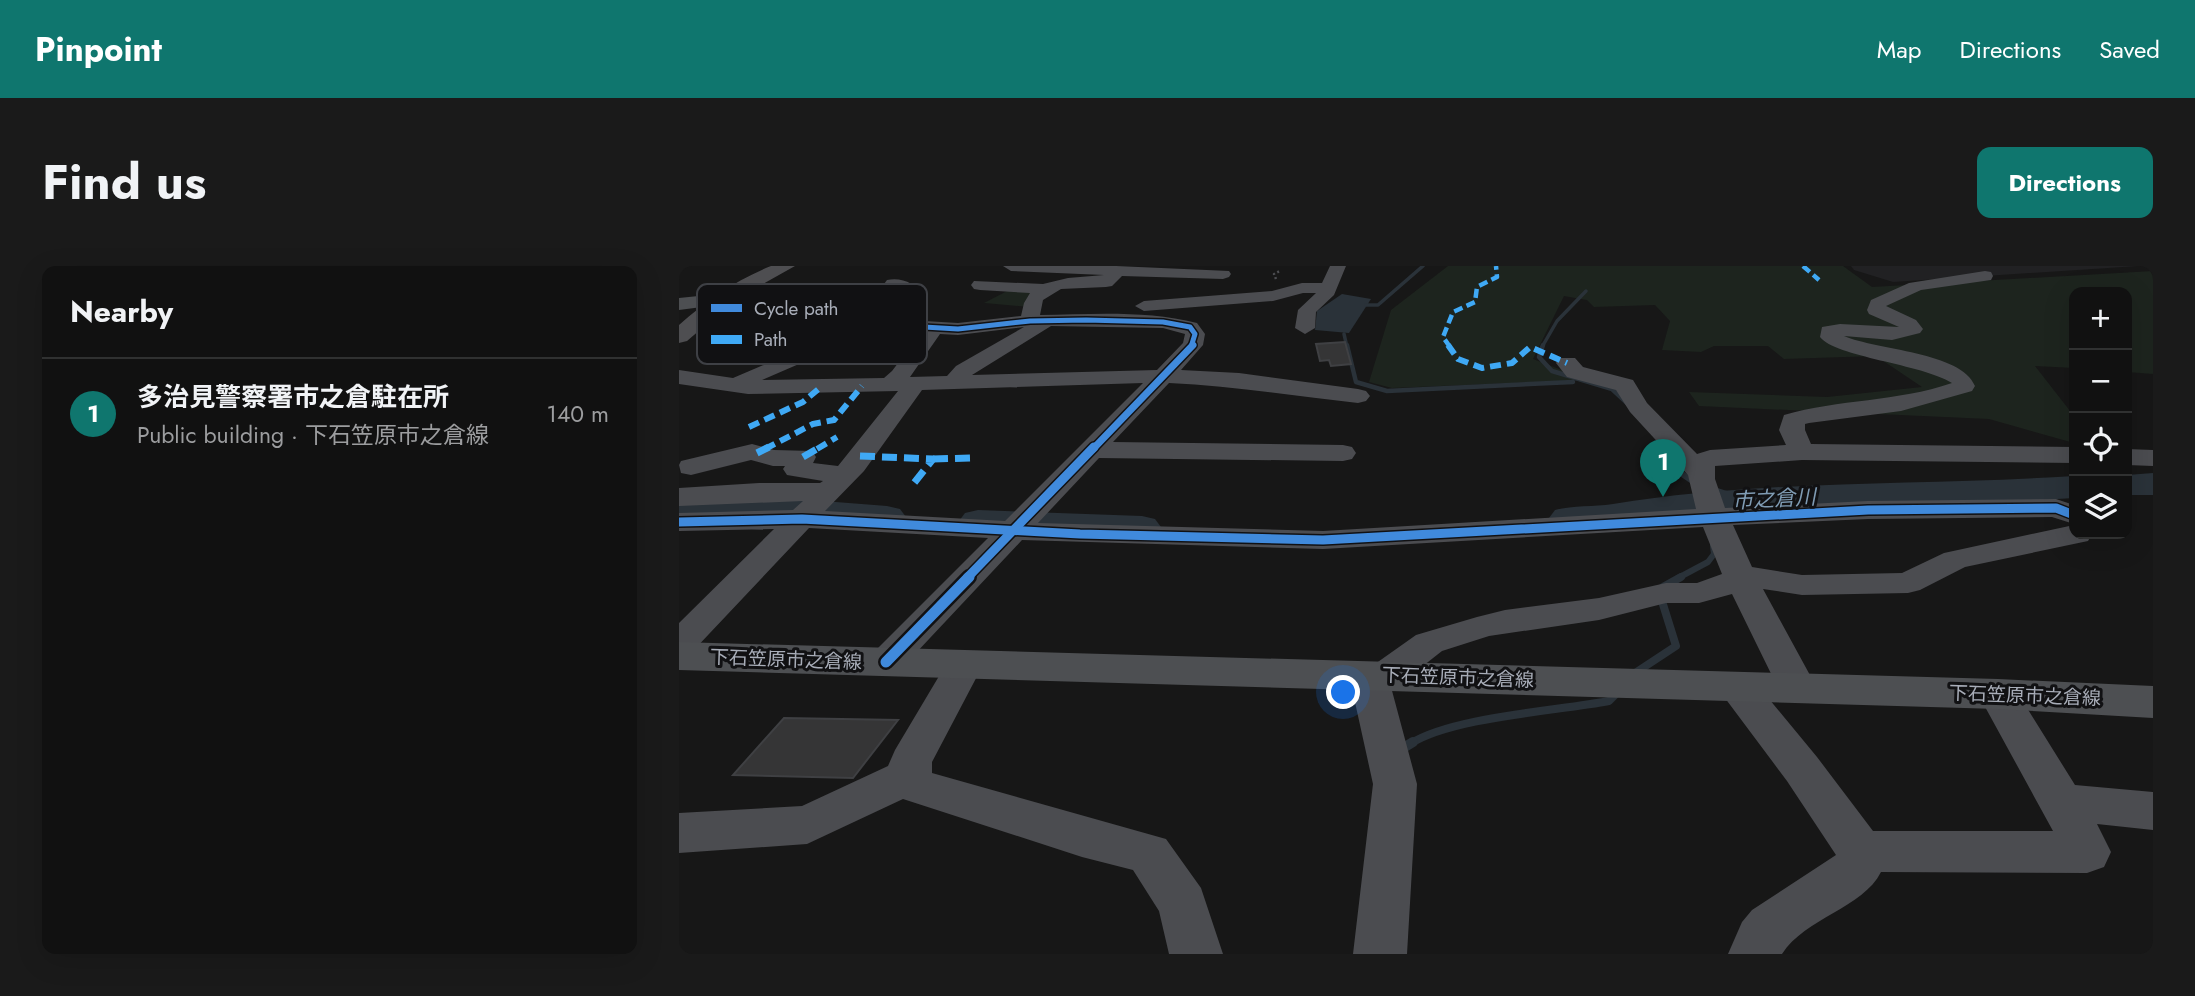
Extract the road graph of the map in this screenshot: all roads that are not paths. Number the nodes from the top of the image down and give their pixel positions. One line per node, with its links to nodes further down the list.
1 (786, 266): 7 (highway)
2 (1011, 266): 4 (street)
3 (1338, 266): 9 (street)
4 (1118, 271): 5 (street); 10 (street)
5 (1223, 274)
6 (1985, 276): 33 (street)
7 (745, 284)
8 (979, 285): 10 (street)
9 (1327, 288): 13 (street); 18 (street)
10 (1048, 289): 15 (street)
11 (679, 304): 12 (main road)
12 (697, 304)
13 (1155, 313): 15 (street); 24 (street)
14 (697, 320): 19 (highway)
15 (1039, 321): 17 (street); 26 (street)
16 (927, 328): 17 (street)
17 (934, 328): 20 (street)
18 (1305, 328)
19 (679, 336)
20 (927, 338)
21 (1567, 363): 39 (street)
22 (780, 364): 27 (street)
23 (908, 364): 28 (street)
24 (1161, 376): 26 (street); 30 (street); 32 (street)
25 (679, 377): 27 (street)
26 (952, 384): 29 (street)
27 (727, 385): 28 (street); 31 (street)
28 (888, 386): 29 (street)
29 (914, 386): 40 (street)
30 (1358, 396)
31 (691, 398)
32 (1090, 450): 34 (street); 44 (street)
33 (1802, 452): 35 (street); 39 (street)
34 (1343, 453)
35 (2069, 455)
36 (2132, 457): 37 (street)
37 (2153, 458)
38 (683, 468): 40 (street)
39 (1700, 475): 43 (street)
40 (824, 496): 41 (street); 44 (street); 45 (street); 48 (street)
41 (679, 497)
42 (2069, 513): 43 (street)
43 (1714, 517): 44 (street); 47 (street)
44 (1024, 520): 50 (street)
45 (679, 522)
46 (2069, 536): 47 (street)
47 (1742, 575): 52 (street); 54 (street)
48 (679, 644)
49 (679, 656): 50 (main road, 下石笠原市之倉線)
50 (886, 662): 51 (main road, 下石笠原市之倉線)
51 (964, 665): 52 (main road, 下石笠原市之倉線); 57 (street)
52 (1377, 675): 53 (main road, 下石笠原市之倉線); 63 (street)
53 (1736, 686): 54 (main road, 下石笠原市之倉線); 61 (street)
54 (1797, 688): 55 (main road, 下石笠原市之倉線)
55 (1999, 694): 56 (main road, 下石笠原市之倉線); 58 (street)
56 (2153, 702)
57 (911, 775): 60 (street); 62 (street)
58 (2061, 802): 59 (street); 61 (street)
59 (2153, 811)
60 (679, 833)
61 (1860, 850): 64 (street)
62 (1196, 954)
63 (1380, 954)
64 (1755, 954)

